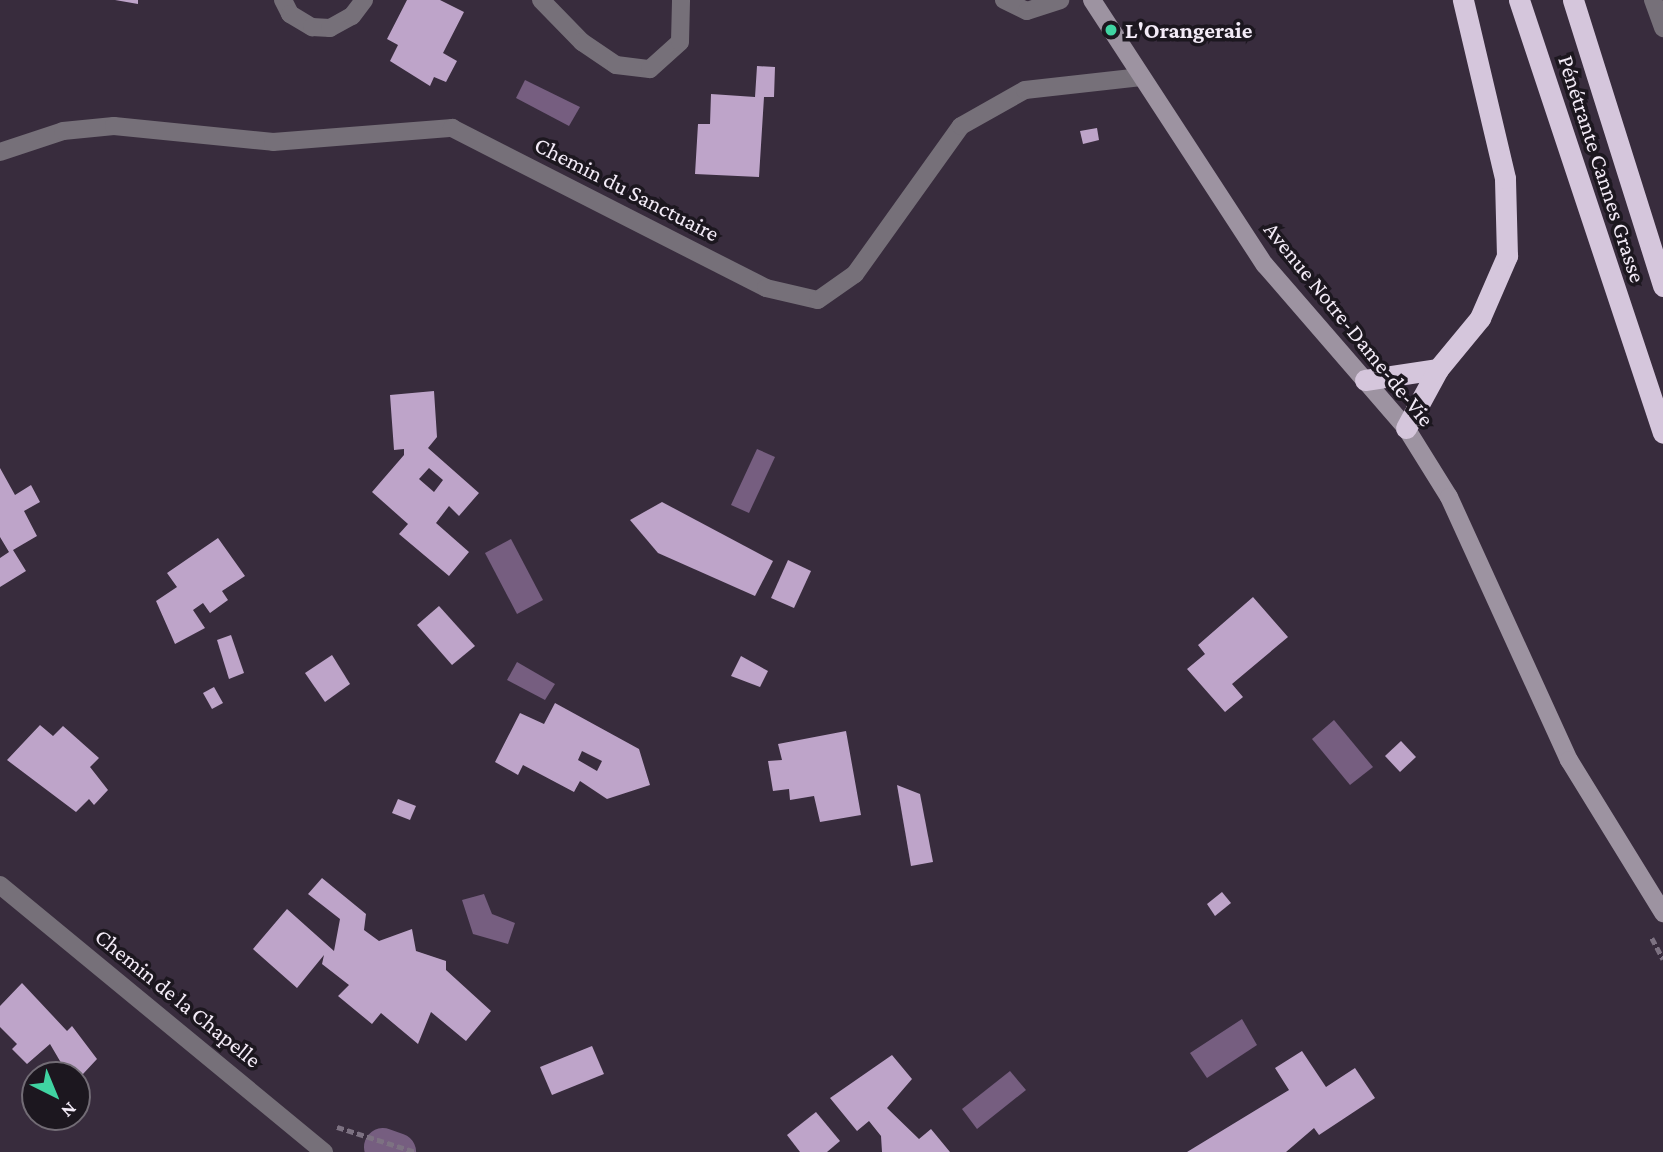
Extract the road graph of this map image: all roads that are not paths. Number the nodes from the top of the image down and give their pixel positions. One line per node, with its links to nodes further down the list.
1 (283, 0): 2 (street)
2 (363, 0)
3 (541, 0): 4 (street)
4 (681, 0)
5 (1004, 0): 6 (street)
6 (1060, 0)
7 (1093, 0): 13 (main road, Avenue Notre-Dame-de-Vie)
8 (1463, 0): 18 (highway)
9 (1519, 0): 21 (highway, Pénétrante Cannes Grasse)
10 (1573, 0): 14 (highway, Pénétrante Cannes Grasse)
11 (1653, 0): 12 (street)
12 (1663, 28)
13 (1141, 77): 15 (street, Chemin du Sanctuaire); 19 (main road, Avenue Notre-Dame-de-Vie)
14 (1614, 114): 16 (highway); 17 (highway, Pénétrante Cannes Grasse)
15 (0, 152)
16 (1663, 236)
17 (1663, 286)
18 (1438, 369): 19 (highway); 20 (highway)
19 (1365, 380): 20 (main road, Avenue Notre-Dame-de-Vie)
20 (1406, 428): 23 (main road, Avenue Notre-Dame-de-Vie)
21 (1663, 433)
22 (0, 885): 24 (street, Chemin de la Chapelle)
23 (1663, 913)
24 (324, 1152)

